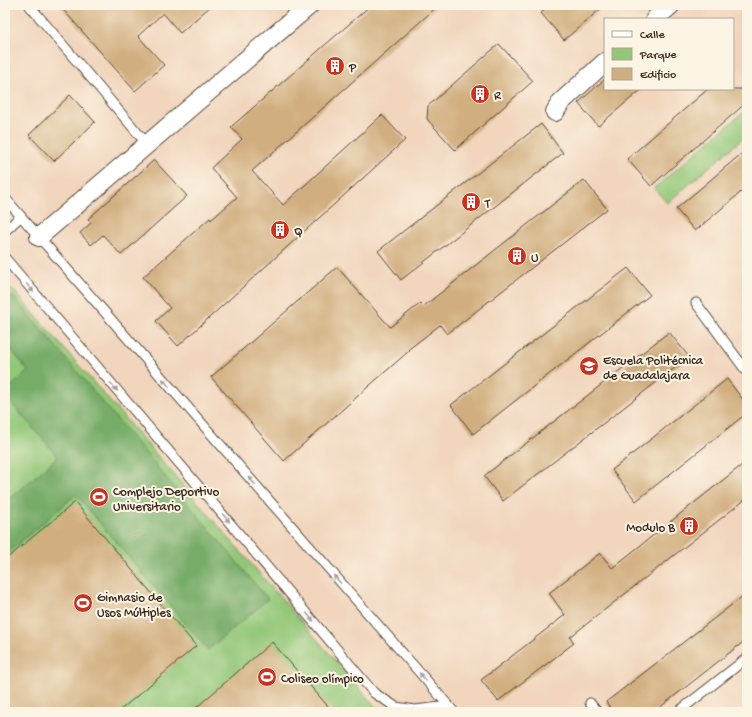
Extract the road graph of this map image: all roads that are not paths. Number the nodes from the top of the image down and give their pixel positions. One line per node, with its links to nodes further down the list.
1 (29, 5): 7 (lane)
2 (310, 5): 7 (street)
3 (671, 5): 4 (street)
4 (656, 18)
5 (604, 63): 6 (street)
6 (555, 112)
7 (147, 144): 11 (street)
8 (5, 198): 9 (lane)
9 (21, 216): 10 (lane); 11 (lane)
10 (5, 231)
11 (39, 238): 17 (lane, one-way to 11)
12 (5, 258): 17 (lane, one-way to 17)
13 (696, 304): 14 (lane)
14 (747, 372)
15 (747, 658): 19 (lane)
16 (590, 704): 18 (lane)
17 (451, 709)
18 (597, 712)
19 (678, 712)

